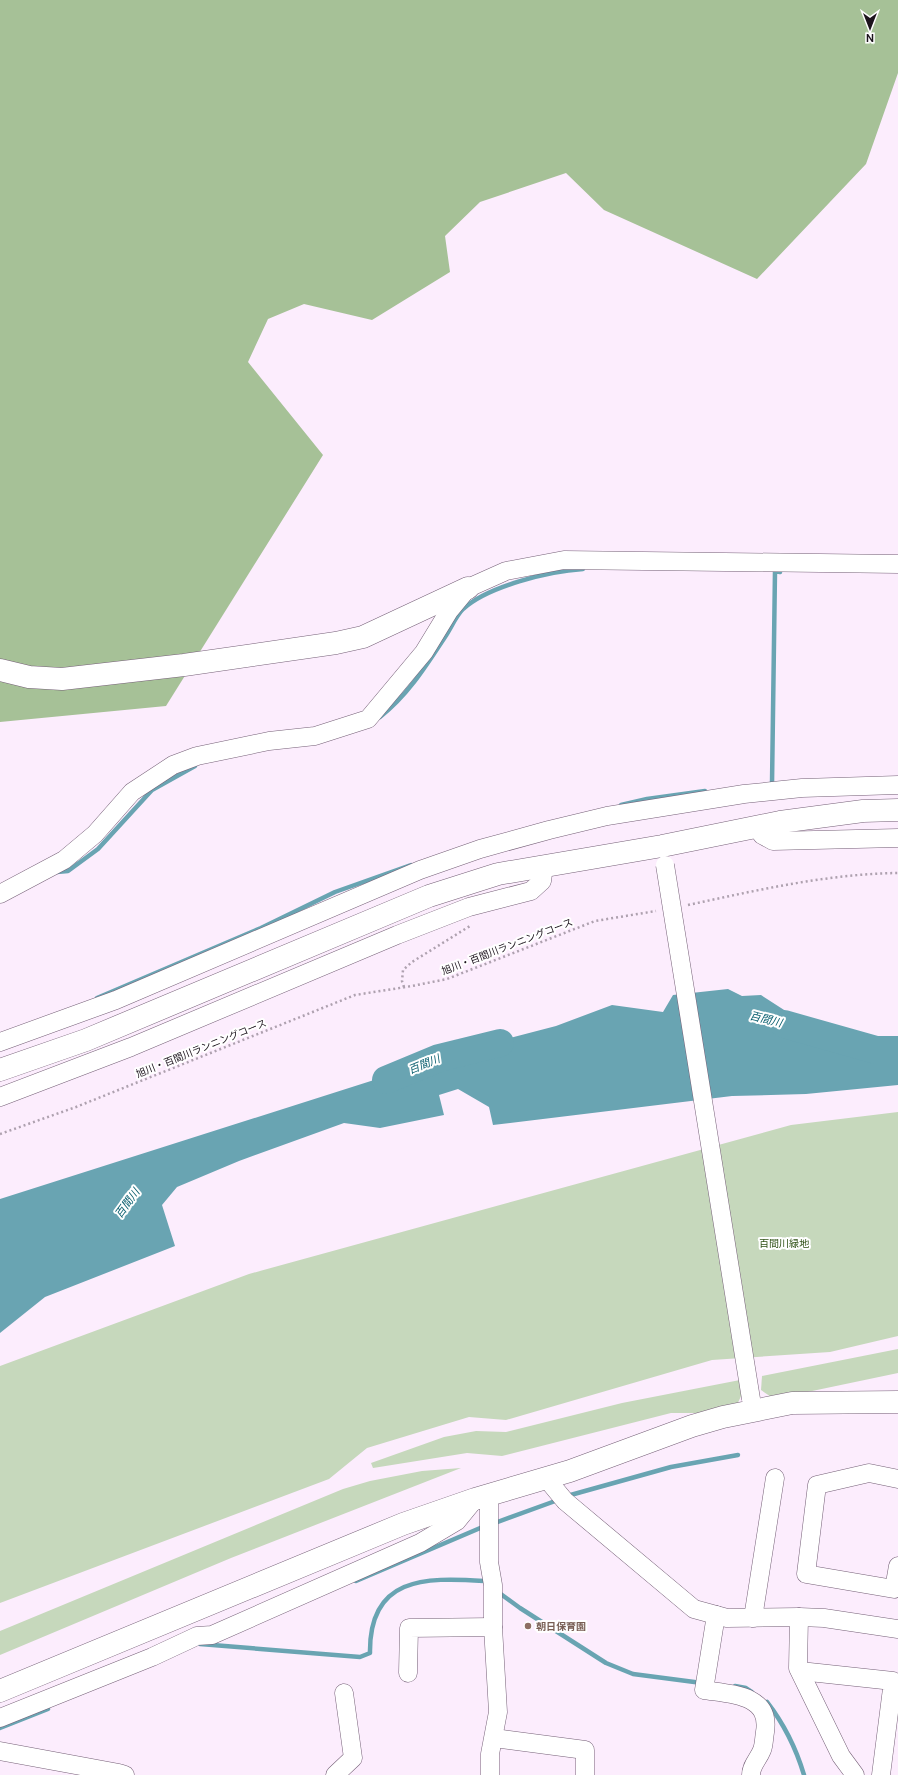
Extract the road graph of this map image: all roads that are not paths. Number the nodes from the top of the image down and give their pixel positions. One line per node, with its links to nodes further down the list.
1 (898, 564): 2 (street)
2 (468, 588): 3 (street); 10 (street)
3 (0, 670)
4 (898, 785): 11 (street)
5 (898, 810): 6 (street)
6 (757, 827): 7 (street); 8 (street)
7 (898, 838)
8 (664, 856): 9 (street); 15 (street, bridge)
9 (544, 866): 12 (street); 13 (street)
10 (0, 894)
11 (0, 1042)
12 (0, 1070)
13 (0, 1097)
14 (898, 1402): 15 (street)
15 (752, 1405): 16 (street)
16 (546, 1478): 19 (street); 21 (street)
17 (775, 1478): 23 (street)
18 (898, 1479): 20 (street)
19 (482, 1497): 24 (street); 28 (street); 30 (street)
20 (898, 1566)
21 (716, 1615): 23 (street); 37 (street)
22 (799, 1617): 23 (street); 25 (street); 26 (street)
23 (753, 1618)
24 (494, 1627): 27 (street); 31 (street)
25 (898, 1629)
26 (800, 1671): 38 (street); 39 (street)
27 (408, 1673)
28 (0, 1690)
29 (344, 1693): 34 (street)
30 (0, 1718)
31 (494, 1738): 35 (street); 36 (street)
32 (0, 1751): 33 (street)
33 (125, 1775)
34 (335, 1775)
35 (490, 1775)
36 (586, 1775)
37 (750, 1775)
38 (855, 1775)
39 (881, 1775)

